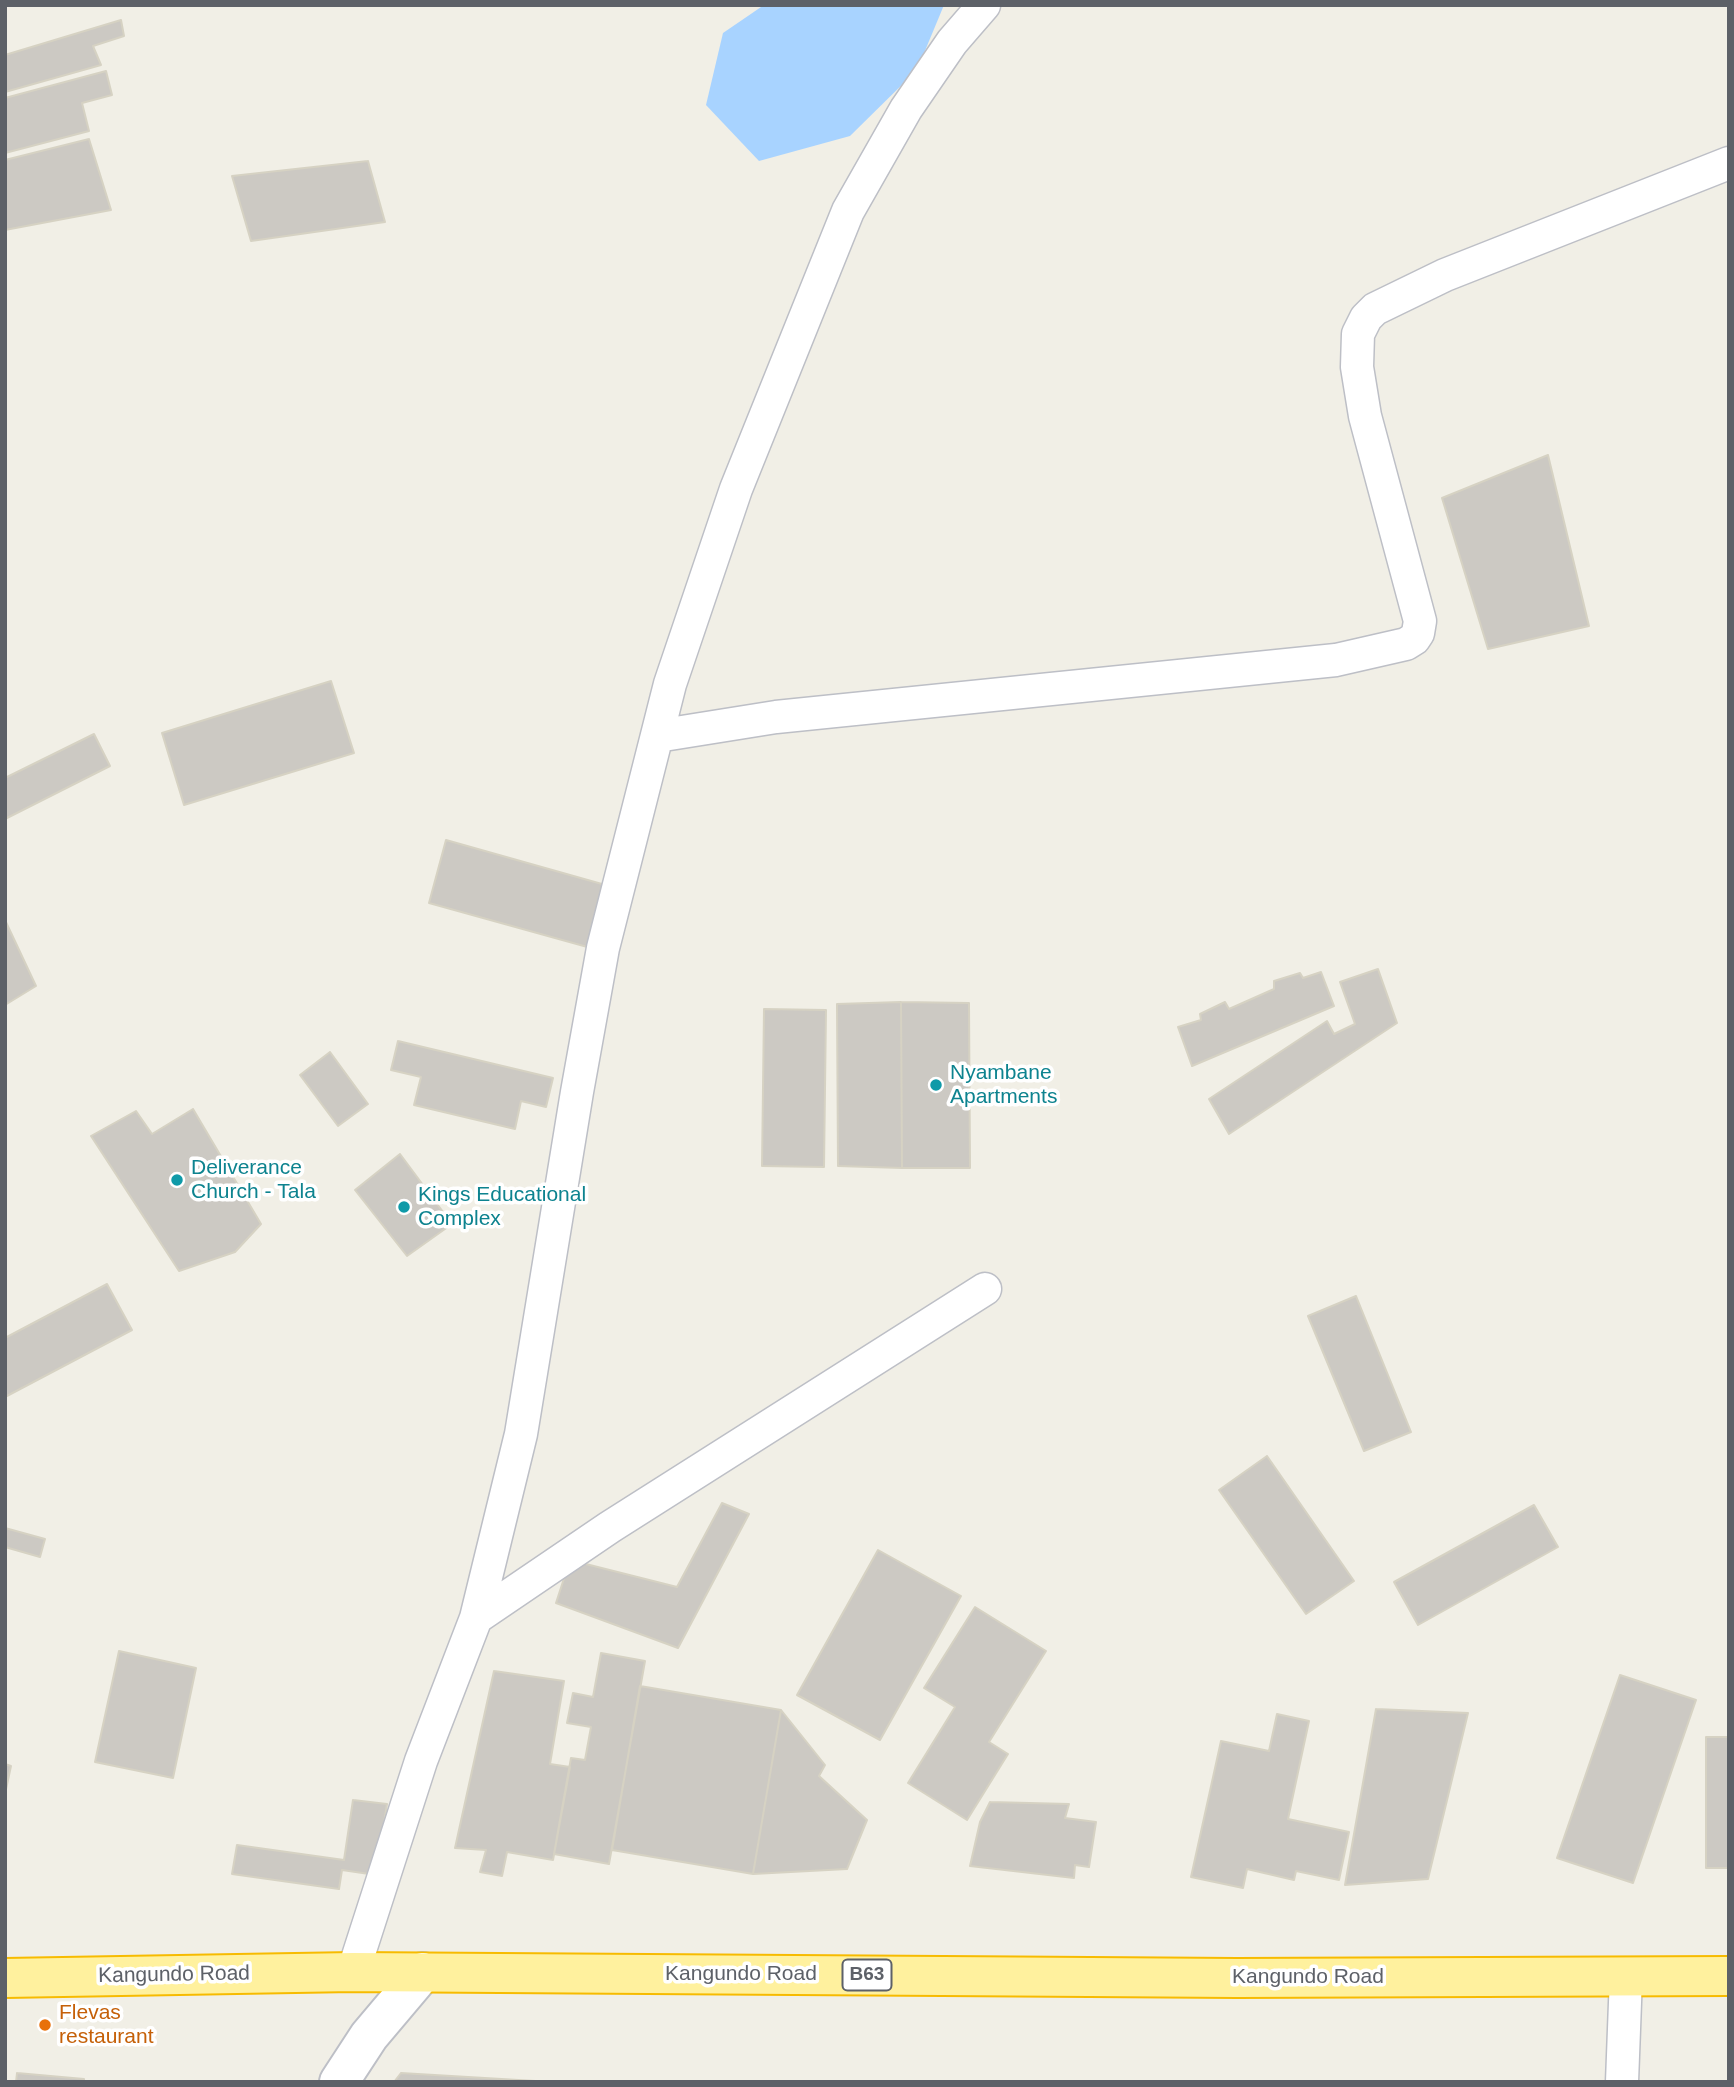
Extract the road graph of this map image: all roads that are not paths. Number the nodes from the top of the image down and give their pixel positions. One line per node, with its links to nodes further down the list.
1 (984, 5): 3 (street)
2 (1729, 163): 3 (street)
3 (657, 736): 5 (street)
4 (985, 1289): 5 (street)
5 (476, 1618): 6 (street)
6 (353, 1972): 7 (highway, Kangundo Road / B63); 10 (highway, Kangundo Road / B63)
7 (423, 1972): 8 (highway, Kangundo Road / B63); 11 (street)
8 (1626, 1976): 9 (highway, Kangundo Road / B63); 12 (street)
9 (1729, 1976)
10 (5, 1978)
11 (339, 2082)
12 (1622, 2082)

